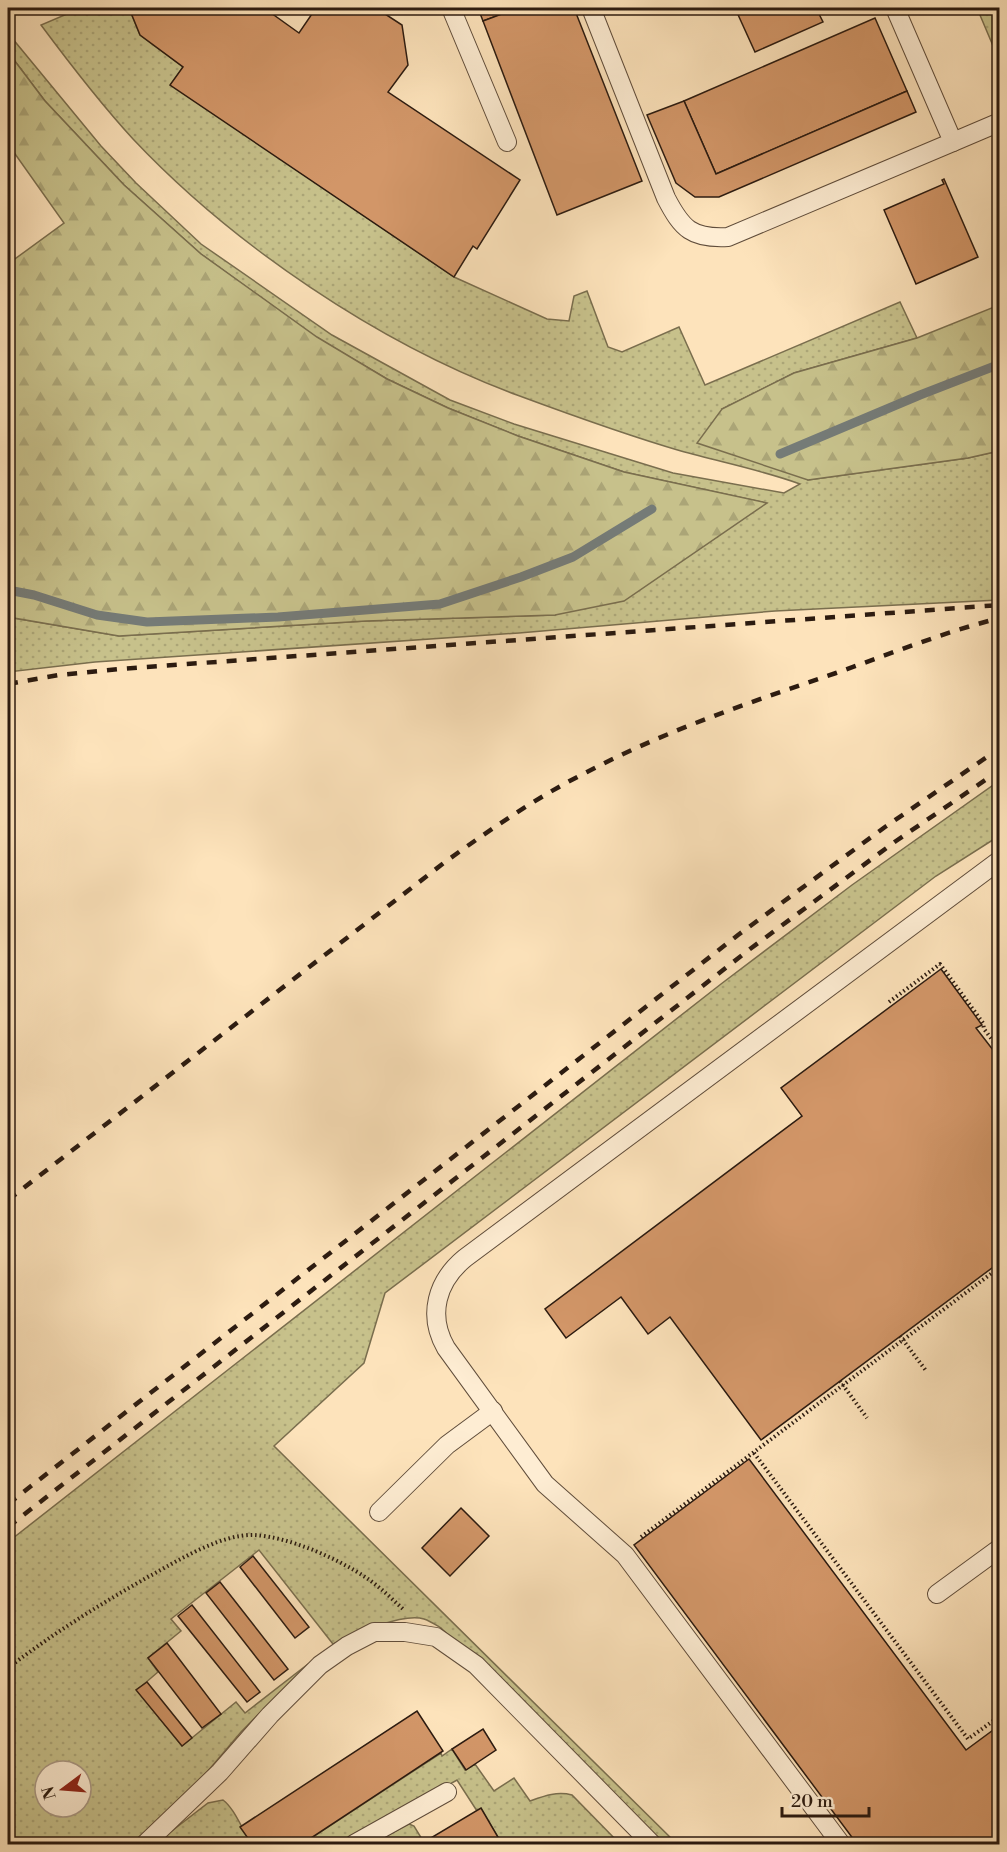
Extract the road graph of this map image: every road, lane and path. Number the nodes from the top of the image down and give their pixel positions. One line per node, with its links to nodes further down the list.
1 (451, 8): 5 (lane)
2 (591, 8): 6 (lane)
3 (895, 8): 6 (lane)
4 (999, 122): 6 (lane)
5 (507, 142)
6 (953, 142)
7 (999, 860): 14 (lane)
8 (889, 1002): 9 (path)
9 (999, 1050)
10 (999, 1267): 11 (path)
11 (902, 1337): 12 (path); 13 (path)
12 (927, 1372)
13 (841, 1383): 15 (path); 16 (path)
14 (493, 1412): 17 (lane); 19 (lane)
15 (867, 1418)
16 (754, 1453): 19 (path); 23 (path)
17 (379, 1512)
18 (999, 1548): 20 (lane)
19 (622, 1552): 28 (lane)
20 (937, 1594)
21 (436, 1637): 22 (path); 25 (lane); 27 (lane)
22 (8, 1668)
23 (999, 1716)
24 (447, 1792): 26 (lane)
25 (144, 1845)
26 (354, 1845)
27 (652, 1845)
28 (841, 1845)

